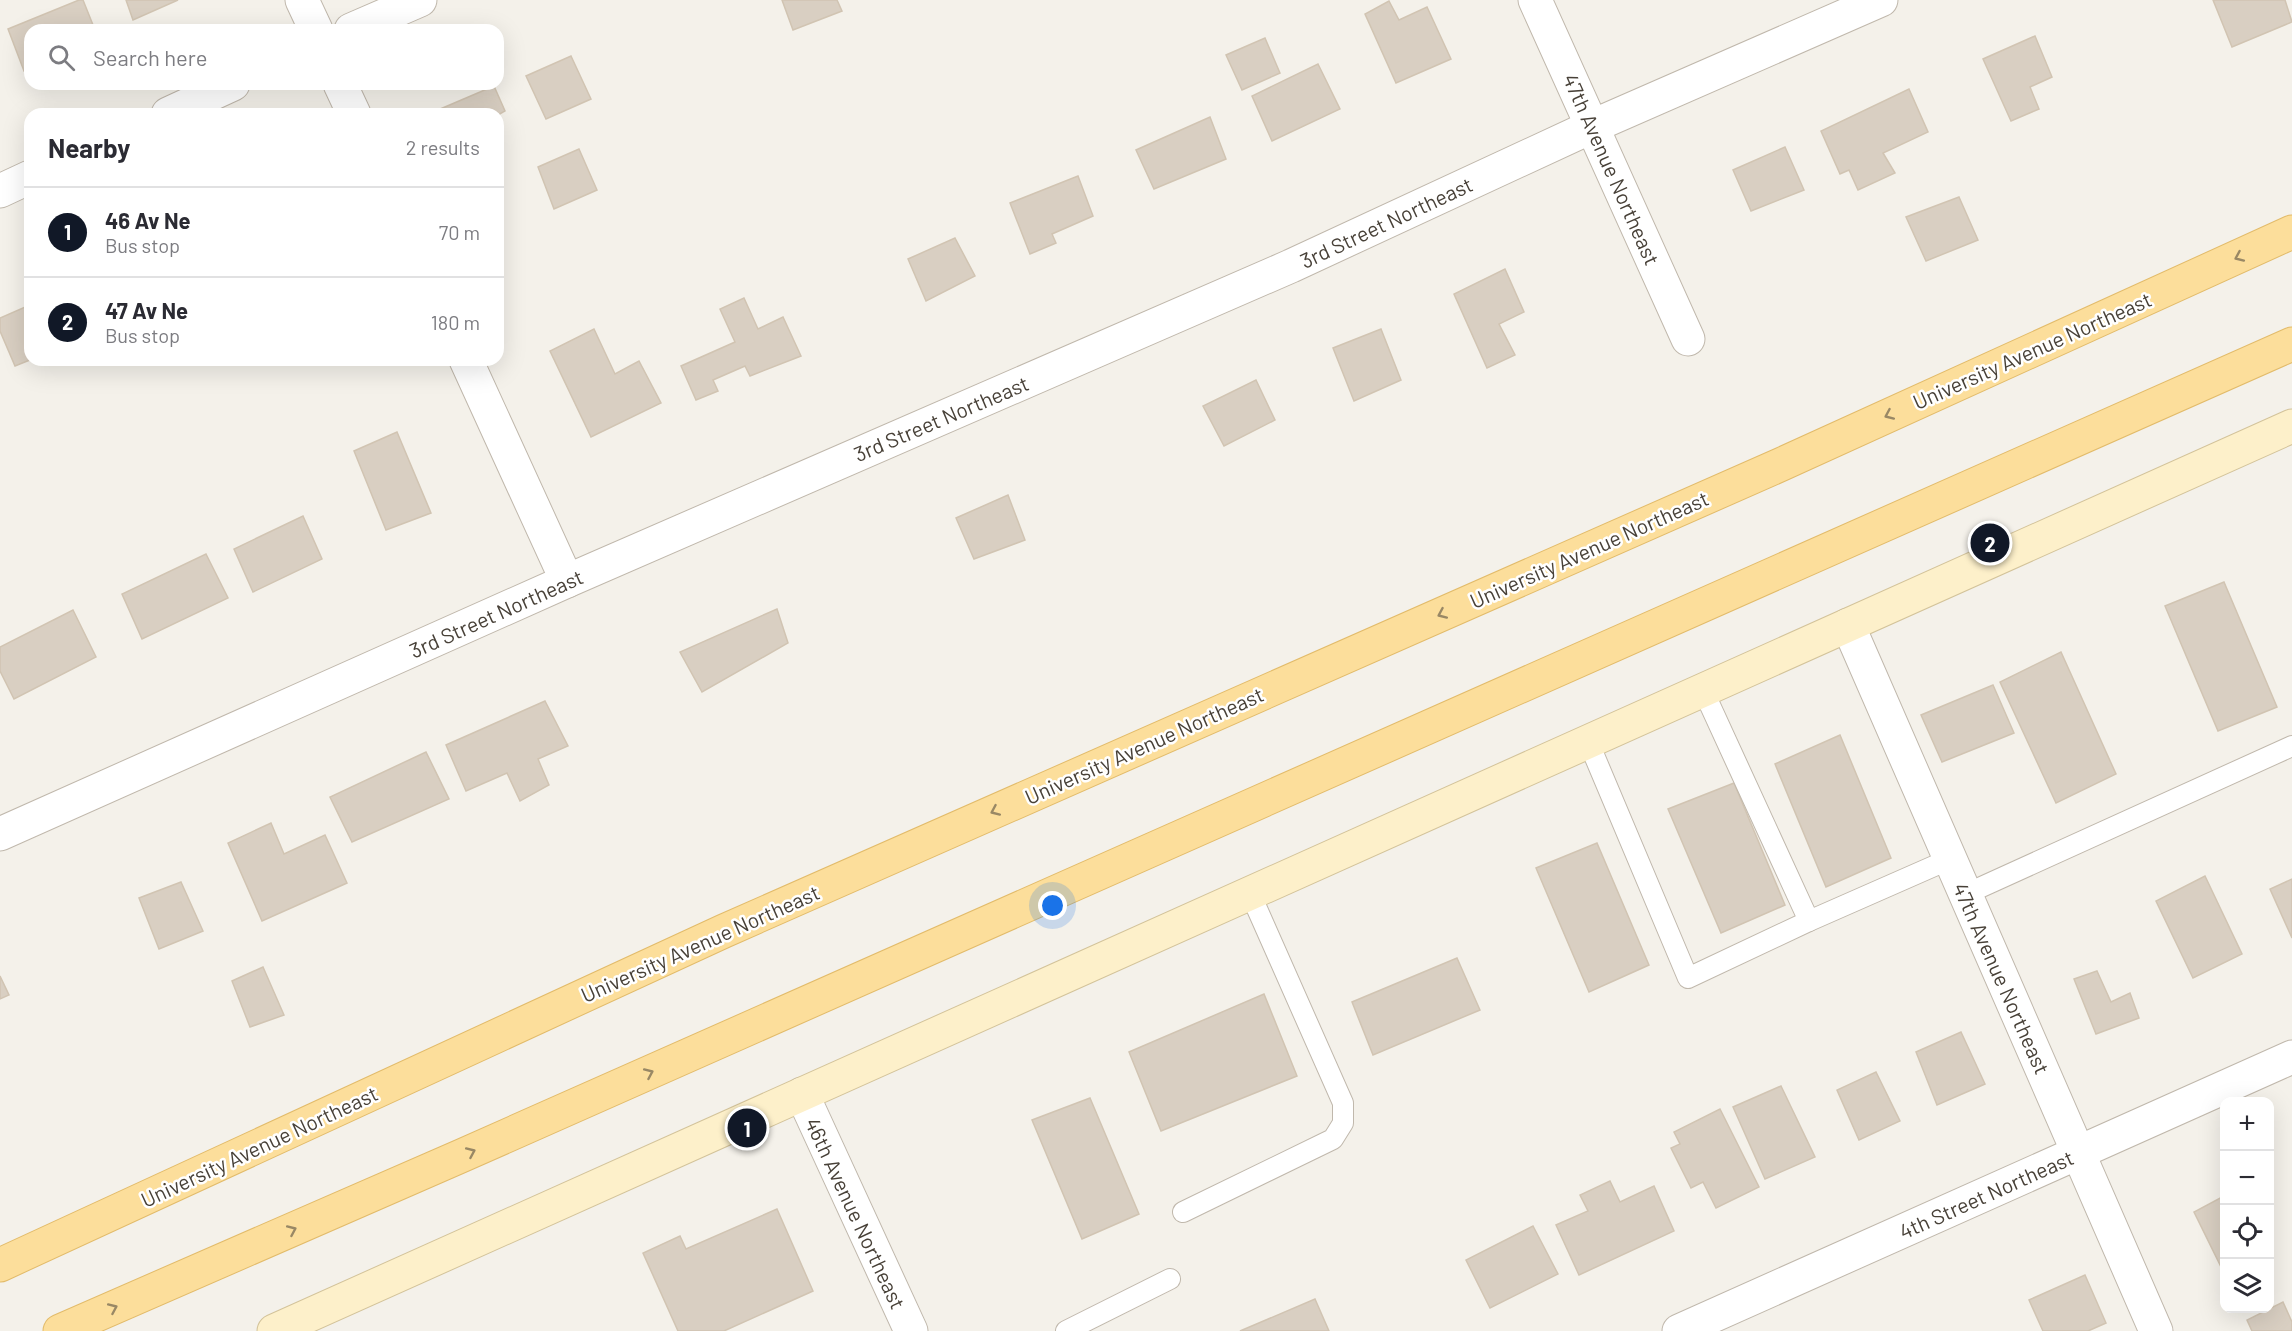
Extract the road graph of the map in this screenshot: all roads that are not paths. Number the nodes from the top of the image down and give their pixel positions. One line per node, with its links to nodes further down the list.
1 (302, 0): 5 (street)
2 (420, 0): 6 (street)
3 (1535, 0): 11 (street, 47th Avenue Northeast)
4 (1881, 0): 11 (street, 3rd Street Northeast)
5 (313, 24)
6 (365, 24)
7 (220, 90): 9 (street)
8 (343, 90): 10 (street)
9 (181, 108)
10 (351, 108)
11 (1593, 126): 15 (street, 47th Avenue Northeast); 19 (street, 3rd Street Northeast)
12 (24, 180): 13 (street)
13 (0, 191)
14 (2292, 232): 33 (main road, University Avenue Northeast, one-way to 33)
15 (1688, 339)
16 (2292, 344): 35 (main road, one-way to 16)
17 (469, 366): 19 (street)
18 (2292, 426): 20 (street)
19 (567, 580): 24 (street, 3rd Street Northeast)
20 (1848, 625): 21 (street); 25 (street, 47th Avenue Northeast)
21 (1703, 690): 22 (street); 28 (lane)
22 (1588, 741): 26 (street); 28 (lane)
23 (2292, 746): 27 (lane)
24 (0, 834)
25 (1950, 859): 27 (street, 47th Avenue Northeast); 28 (lane)
26 (1250, 893): 30 (street); 32 (lane)
27 (1965, 894): 31 (street, 47th Avenue Northeast)
28 (1809, 921)
29 (2292, 1057): 31 (street, 4th Street Northeast)
30 (802, 1094): 36 (street); 37 (street, 46th Avenue Northeast)
31 (2078, 1153): 39 (street, 4th Street Northeast); 40 (street, 47th Avenue Northeast)
32 (1183, 1212)
33 (0, 1265)
34 (1170, 1280): 38 (lane)
35 (60, 1331)
36 (274, 1331)
37 (911, 1331)
38 (1066, 1331)
39 (1679, 1331)
40 (2156, 1331)

